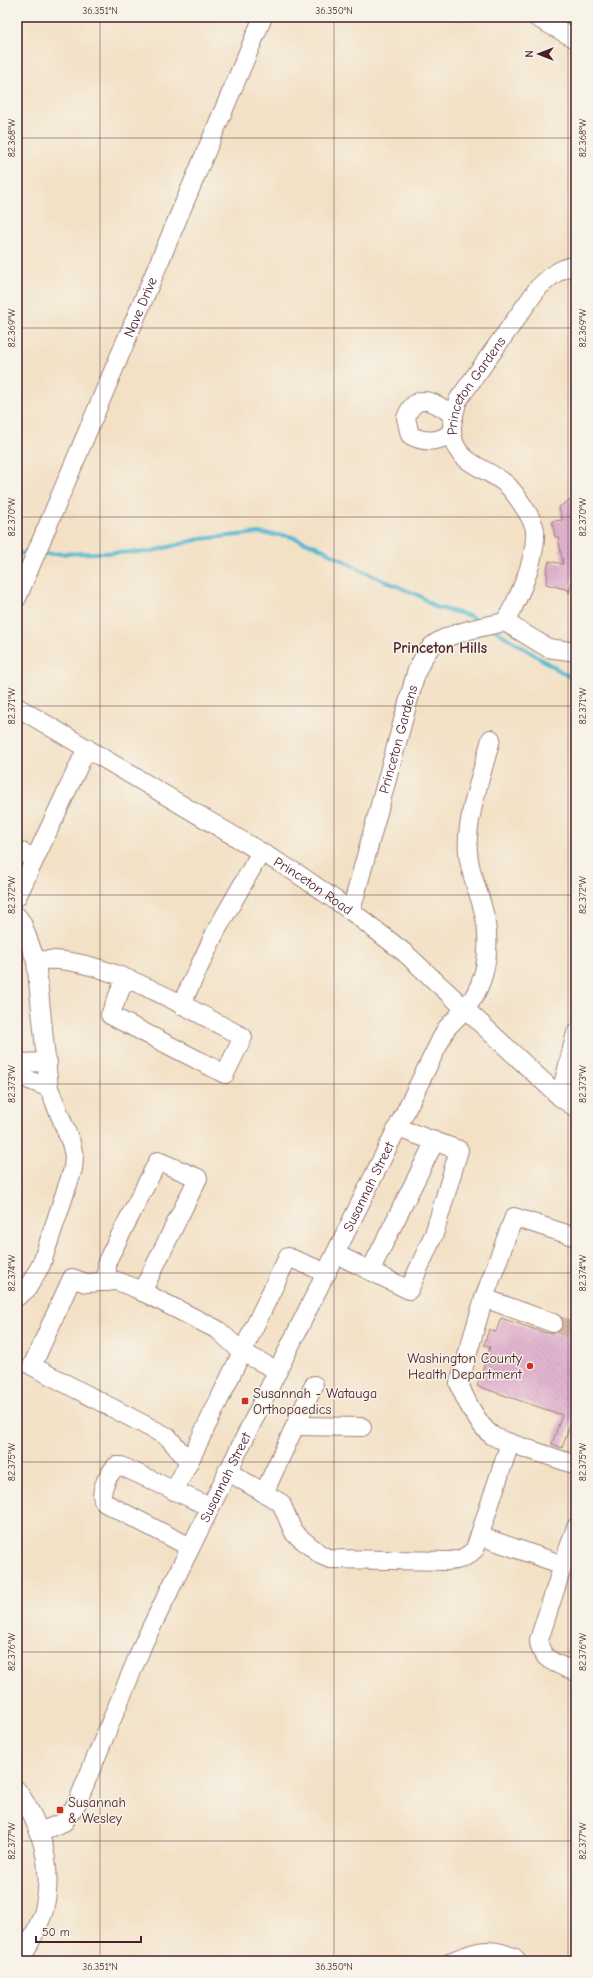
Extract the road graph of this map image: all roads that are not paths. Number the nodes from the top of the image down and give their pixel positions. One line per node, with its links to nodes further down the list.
1 (263, 17): 5 (street, Nave Drive)
2 (536, 17): 3 (street)
3 (576, 39)
4 (576, 265): 6 (street, Princeton Gardens)
5 (17, 598)
6 (505, 622): 7 (street); 15 (street, Princeton Gardens)
7 (576, 652)
8 (17, 707): 10 (street, Princeton Road)
9 (491, 738): 20 (street, Susannah Street)
10 (87, 748): 12 (street, Princeton Road); 13 (street)
11 (17, 850): 13 (street)
12 (261, 852): 15 (street, Princeton Road); 19 (street)
13 (36, 858): 14 (street)
14 (17, 897)
15 (351, 911): 20 (street, Princeton Road)
16 (17, 916): 17 (street)
17 (36, 961): 18 (street); 22 (street)
18 (125, 979): 19 (street); 19 (street)
19 (181, 1005)
20 (466, 1008): 26 (street, Princeton Road); 28 (street, Susannah Street)
21 (576, 1032): 26 (street)
22 (48, 1062): 23 (street); 25 (street)
23 (17, 1063)
24 (17, 1075): 25 (street)
25 (49, 1088): 36 (street)
26 (560, 1097): 27 (street, Princeton Road)
27 (576, 1108)
28 (398, 1128): 29 (street); 31 (street, Susannah Street)
29 (435, 1141): 32 (street); 32 (street)
30 (576, 1237): 37 (street)
31 (336, 1254): 32 (street); 33 (street, Susannah Street)
32 (370, 1271)
33 (327, 1273): 39 (street); 40 (street, Susannah Street)
34 (107, 1282): 35 (street); 35 (street); 45 (street)
35 (142, 1292): 39 (street)
36 (17, 1297)
37 (484, 1298): 38 (street); 44 (street)
38 (553, 1323)
39 (242, 1352): 40 (street); 45 (street)
40 (278, 1371): 47 (street, Susannah Street)
41 (314, 1385): 42 (street)
42 (295, 1426): 43 (street); 49 (street)
43 (362, 1427)
44 (510, 1443): 46 (street); 52 (street)
45 (189, 1462): 48 (street)
46 (576, 1465)
47 (228, 1472): 49 (street); 50 (street, Susannah Street)
48 (174, 1491): 50 (street); 53 (street)
49 (264, 1493): 52 (street)
50 (210, 1507): 53 (street, Susannah Street)
51 (576, 1527): 54 (street)
52 (480, 1536): 54 (street)
53 (190, 1547): 57 (street, Susannah Street)
54 (563, 1564): 55 (street)
55 (576, 1672)
56 (17, 1790): 57 (street)
57 (39, 1832): 58 (street)
58 (21, 1961)
59 (452, 1961): 60 (street)
60 (517, 1961)

